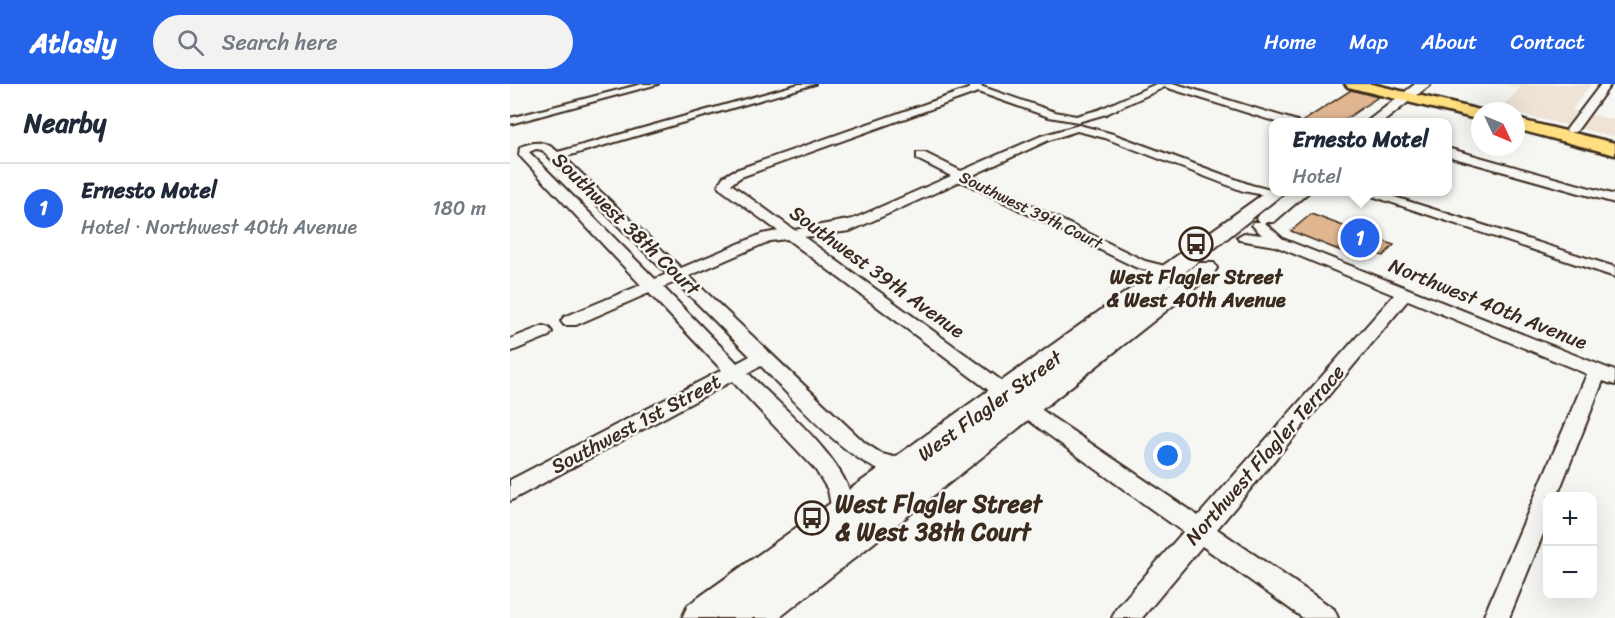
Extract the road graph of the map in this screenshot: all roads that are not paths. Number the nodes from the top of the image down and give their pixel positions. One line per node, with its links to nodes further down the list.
1 (653, 84): 8 (street)
2 (810, 84): 25 (street)
3 (1165, 84): 14 (street); 19 (street)
4 (1353, 84): 10 (main road)
5 (1378, 84): 10 (main road)
6 (1441, 84): 10 (main road)
7 (1606, 84): 21 (street)
8 (634, 86): 18 (street)
9 (979, 87): 19 (street); 34 (street, Southwest 39th Avenue)
10 (1418, 94): 11 (main road); 13 (main road); 15 (main road); 16 (main road)
11 (1471, 106)
12 (510, 111): 18 (street)
13 (1471, 112)
14 (1277, 118)
15 (1380, 118)
16 (1396, 118)
17 (1525, 119): 21 (main road)
18 (515, 120)
19 (1077, 124): 27 (street); 28 (street)
20 (1525, 126): 23 (main road)
21 (1572, 130): 22 (main road)
22 (1615, 140)
23 (1615, 149)
24 (1452, 153): 31 (street)
25 (555, 156): 37 (street, Southwest 38th Court); 39 (street, Southwest 38th Court)
26 (921, 156): 27 (street, Southwest 39th Court)
27 (961, 175): 32 (street); 38 (street, Southwest 39th Court)
28 (1266, 193): 38 (main road, West Flagler Street)
29 (1295, 196): 33 (main road, West Flagler Street)
30 (1379, 196): 36 (street)
31 (1615, 199)
32 (855, 223): 34 (street); 35 (street)
33 (1252, 231): 40 (street, Northwest 40th Avenue); 47 (main road, West Flagler Street)
34 (789, 235): 35 (street, Southwest 39th Avenue); 37 (street)
35 (806, 247): 47 (street, Southwest 39th Avenue)
36 (1615, 272)
37 (678, 274): 39 (street); 44 (street, Southwest 38th Court)
38 (1166, 277): 47 (main road, West Flagler Street)
39 (651, 286): 41 (street); 45 (street, Southwest 38th Court)
40 (1405, 293): 46 (street, Northwest 40th Avenue); 51 (street, Northwest Flagler Terrace)
41 (570, 321)
42 (543, 332): 43 (street)
43 (510, 346)
44 (763, 357): 45 (street, Southwest 1st Street); 48 (street, Southwest 38th Court)
45 (735, 371): 49 (street, Southwest 1st Street); 50 (street, Southwest 38th Court)
46 (1606, 374): 56 (street)
47 (1016, 400): 48 (main road, West Flagler Street); 51 (street, Southwest 39th Avenue); 53 (main road, West Flagler Street)
48 (906, 468): 50 (main road, West Flagler Street)
49 (510, 491)
50 (842, 515): 52 (main road, West Flagler Street)
51 (1201, 530): 54 (street, Northwest Flagler Terrace); 55 (street, Southwest 39th Avenue)
52 (706, 615)
53 (749, 618)
54 (1125, 618)
55 (1325, 618)
56 (1496, 618)

